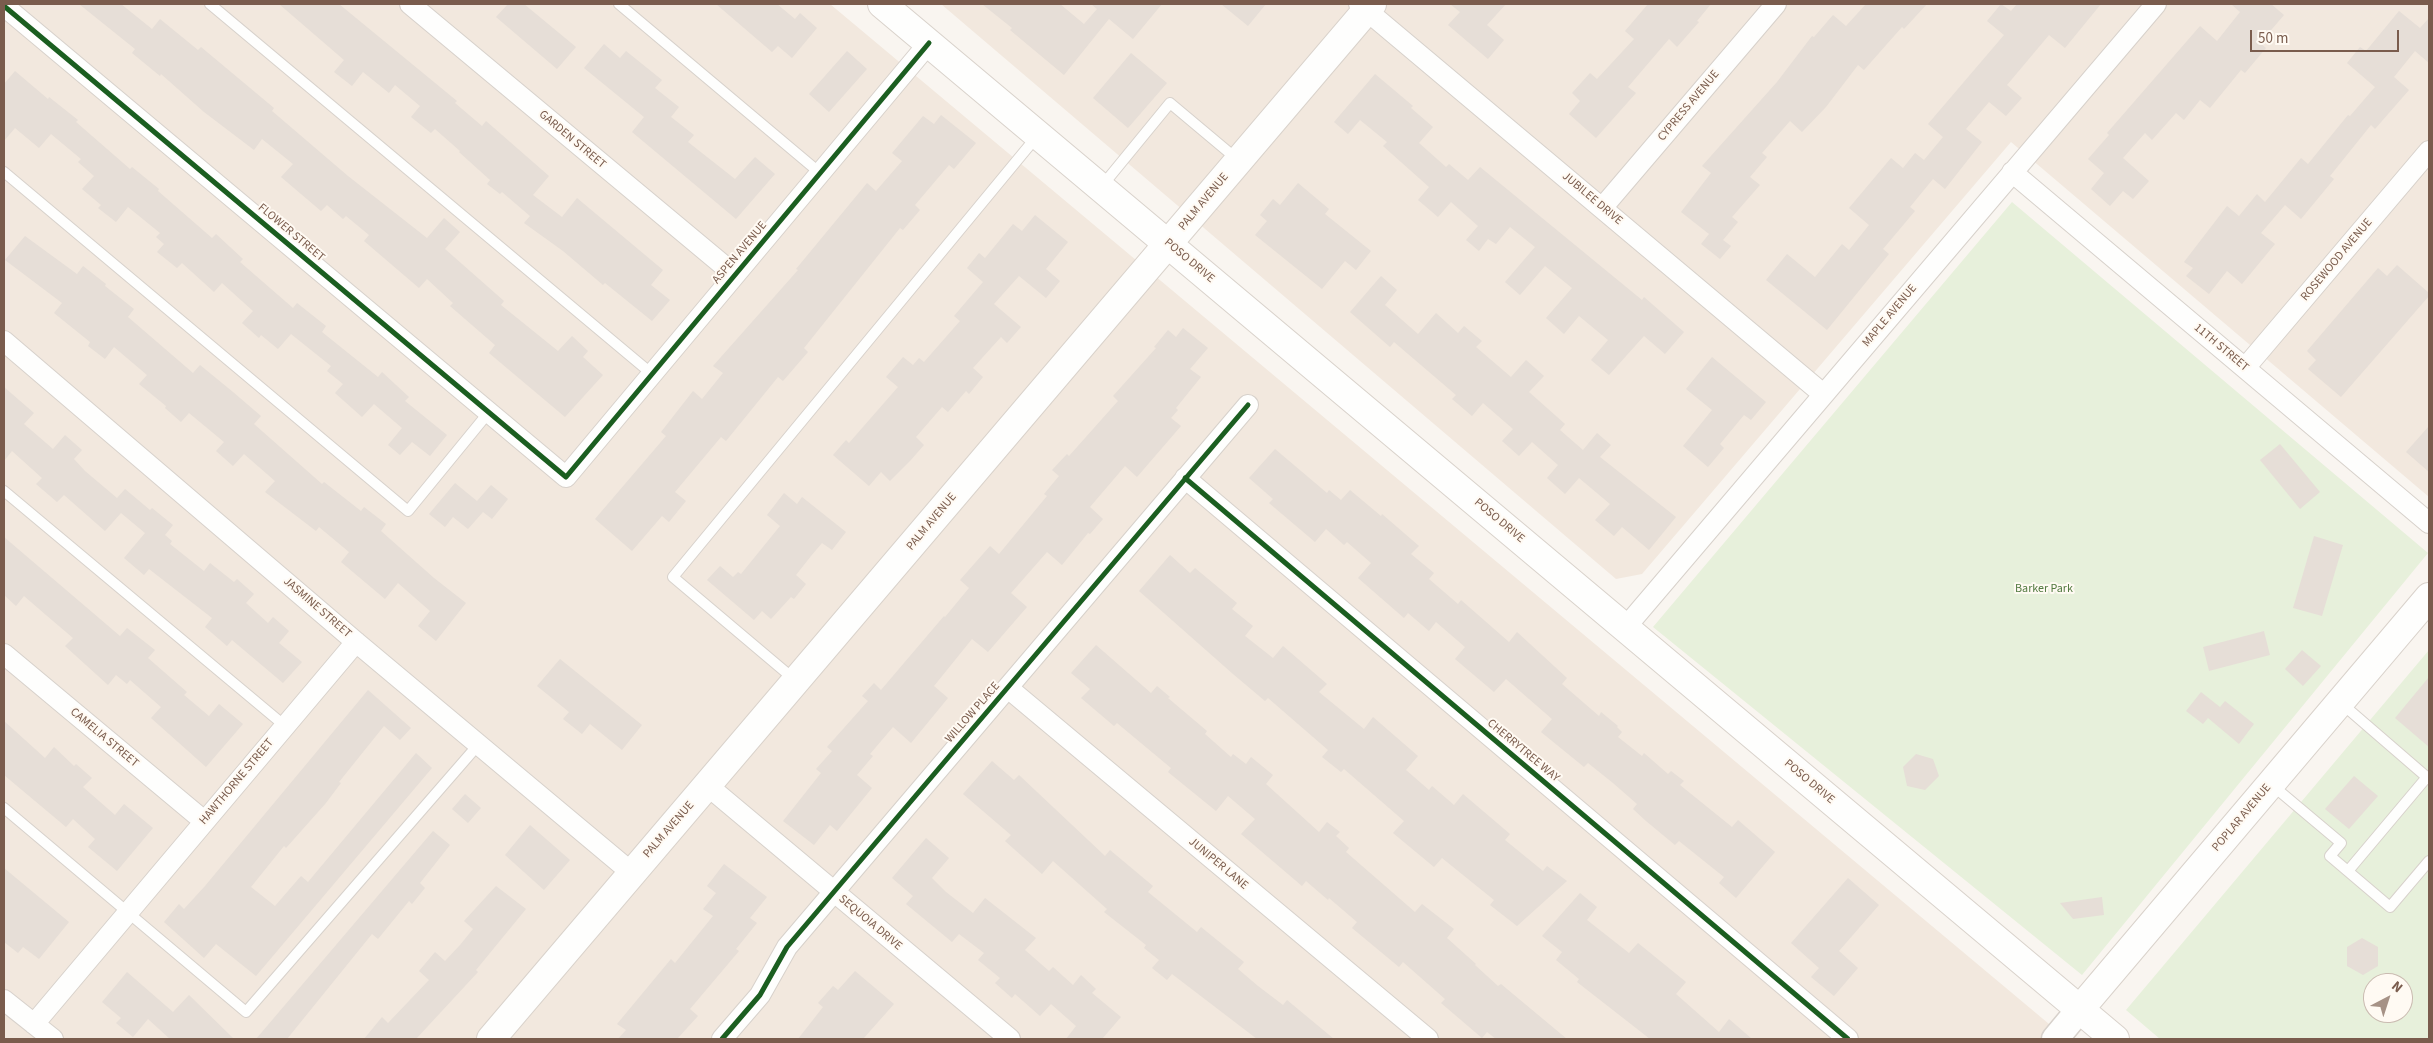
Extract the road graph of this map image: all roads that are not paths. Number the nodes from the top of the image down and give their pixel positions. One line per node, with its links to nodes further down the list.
1 (210, 4): 22 (lane)
2 (410, 4): 19 (street, GARDEN STREET)
3 (619, 4): 15 (lane)
4 (882, 4): 9 (main road, POSO DRIVE)
5 (1776, 4): 17 (street, CYPRESS AVENUE)
6 (2156, 4): 14 (street, MAPLE AVENUE)
7 (4, 6): 25 (street, FLOWER STREET)
8 (1366, 6): 12 (main road, PALM AVENUE); 17 (street, JUBILEE DRIVE)
9 (929, 43): 10 (main road, POSO DRIVE); 15 (street, ASPEN AVENUE)
10 (1038, 134): 16 (main road, POSO DRIVE); 34 (lane)
11 (2429, 151): 21 (street, ROSEWOOD AVENUE)
12 (1238, 161): 16 (lane); 18 (main road, PALM AVENUE)
13 (4, 172): 25 (lane)
14 (2012, 172): 21 (street, 11TH STREET); 23 (street, MAPLE AVENUE)
15 (820, 173): 19 (street, ASPEN AVENUE)
16 (1101, 187): 18 (main road, POSO DRIVE)
17 (1602, 208): 23 (street, JUBILEE DRIVE)
18 (1168, 244): 31 (main road, POSO DRIVE); 34 (main road, PALM AVENUE)
19 (734, 275): 22 (street, ASPEN AVENUE)
20 (4, 341): 32 (street, JASMINE STREET)
21 (2245, 368): 29 (street, 11TH STREET)
22 (652, 374): 26 (street, ASPEN AVENUE)
23 (1823, 394): 31 (street, MAPLE AVENUE)
24 (1248, 405): 27 (street, WILLOW PLACE)
25 (489, 412): 26 (street, FLOWER STREET)
26 (566, 476)
27 (1185, 478): 35 (street, WILLOW PLACE); 57 (street, CHERRYTREE WAY)
28 (4, 491): 37 (lane)
29 (2429, 523)
30 (2429, 597): 36 (main road, POPLAR AVENUE)
31 (1625, 628): 50 (main road, POSO DRIVE)
32 (356, 642): 37 (street, HAWTHORNE STREET); 38 (street, JASMINE STREET)
33 (4, 654): 43 (street, CAMELIA STREET)
34 (796, 681): 41 (main road, PALM AVENUE)
35 (1008, 688): 47 (street, WILLOW PLACE); 56 (street, JUNIPER LANE)
36 (2340, 702): 39 (lane); 40 (main road, POPLAR AVENUE)
37 (285, 726): 43 (street, HAWTHORNE STREET)
38 (478, 745): 46 (street, JASMINE STREET); 48 (lane)
39 (2428, 778): 45 (lane)
40 (2271, 784): 45 (lane); 50 (main road, POPLAR AVENUE)
41 (708, 786): 46 (main road, PALM AVENUE); 47 (street, SEQUOIA DRIVE)
42 (4, 808): 48 (lane)
43 (204, 821): 48 (street, HAWTHORNE STREET)
44 (2429, 861): 45 (lane)
45 (2348, 871)
46 (632, 873): 53 (main road, PALM AVENUE)
47 (833, 893): 54 (street, WILLOW PLACE); 55 (street, SEQUOIA DRIVE)
48 (123, 917): 51 (street, HAWTHORNE STREET)
49 (4, 1000): 51 (street)
50 (2080, 1009): 58 (street, POPLAR AVENUE); 59 (main road, POSO DRIVE)
51 (34, 1024): 52 (street)
52 (53, 1039)
53 (490, 1039)
54 (722, 1039)
55 (1010, 1039)
56 (1428, 1039)
57 (1848, 1039)
58 (2055, 1039)
59 (2115, 1039)

